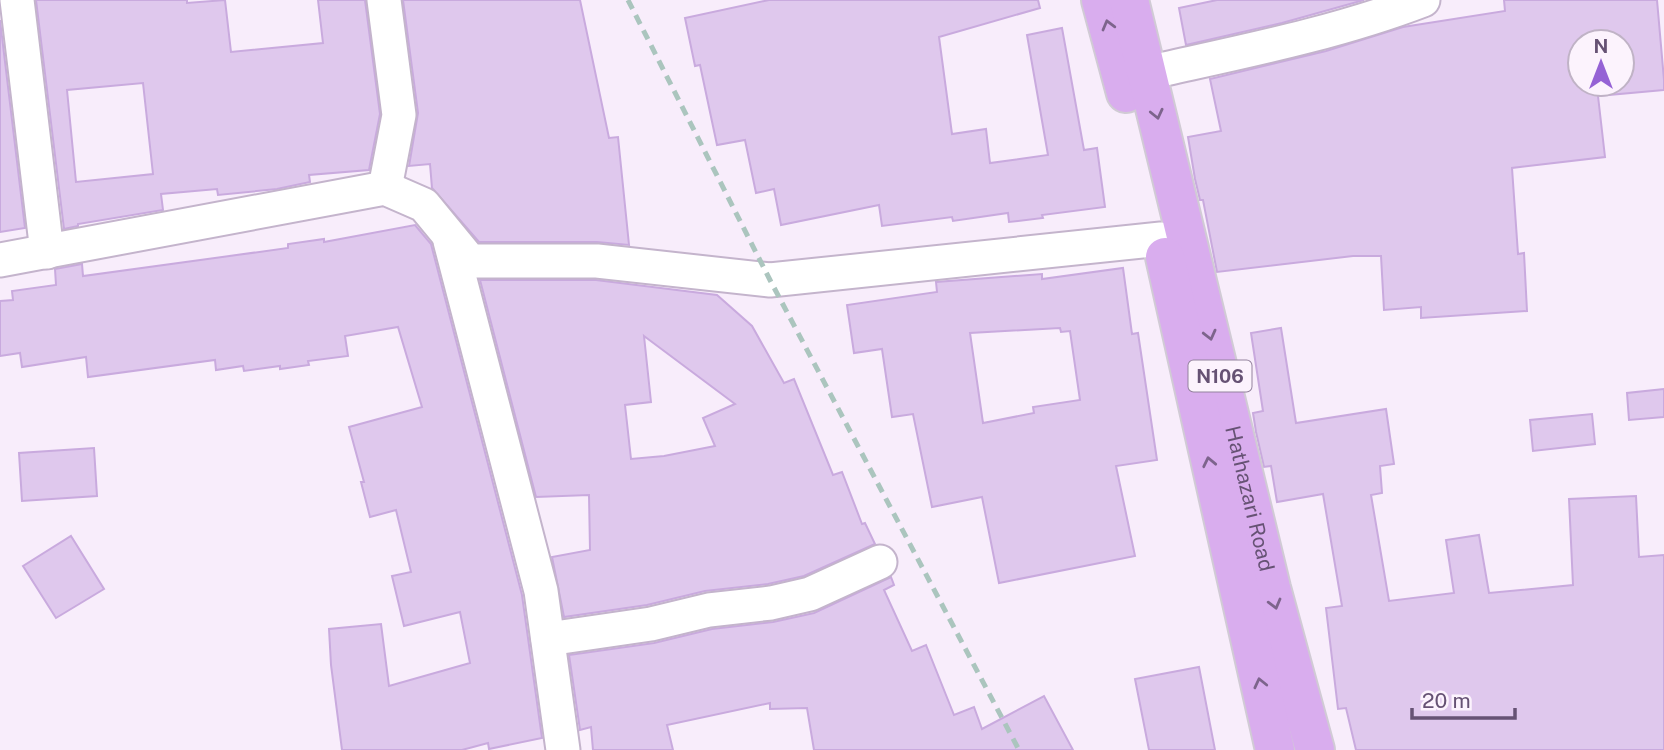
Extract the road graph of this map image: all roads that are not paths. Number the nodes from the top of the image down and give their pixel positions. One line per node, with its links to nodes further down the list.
1 (17, 0): 10 (street)
2 (384, 0): 7 (street)
3 (1101, 0): 9 (highway, Hathazari Road / N106, one-way to 3)
4 (1129, 0): 6 (highway, Hathazari Road / N106)
5 (1423, 0): 6 (street)
6 (1147, 73): 16 (highway, Hathazari Road / N106, one-way to 16)
7 (385, 188): 8 (street); 10 (street)
8 (448, 235): 9 (street); 13 (street)
9 (1161, 239): 15 (highway, Hathazari Road / N106, one-way to 9)
10 (47, 252): 11 (street)
11 (0, 260)
12 (880, 562): 13 (street)
13 (548, 639): 14 (street)
14 (563, 750)
15 (1275, 750)
16 (1315, 750)

